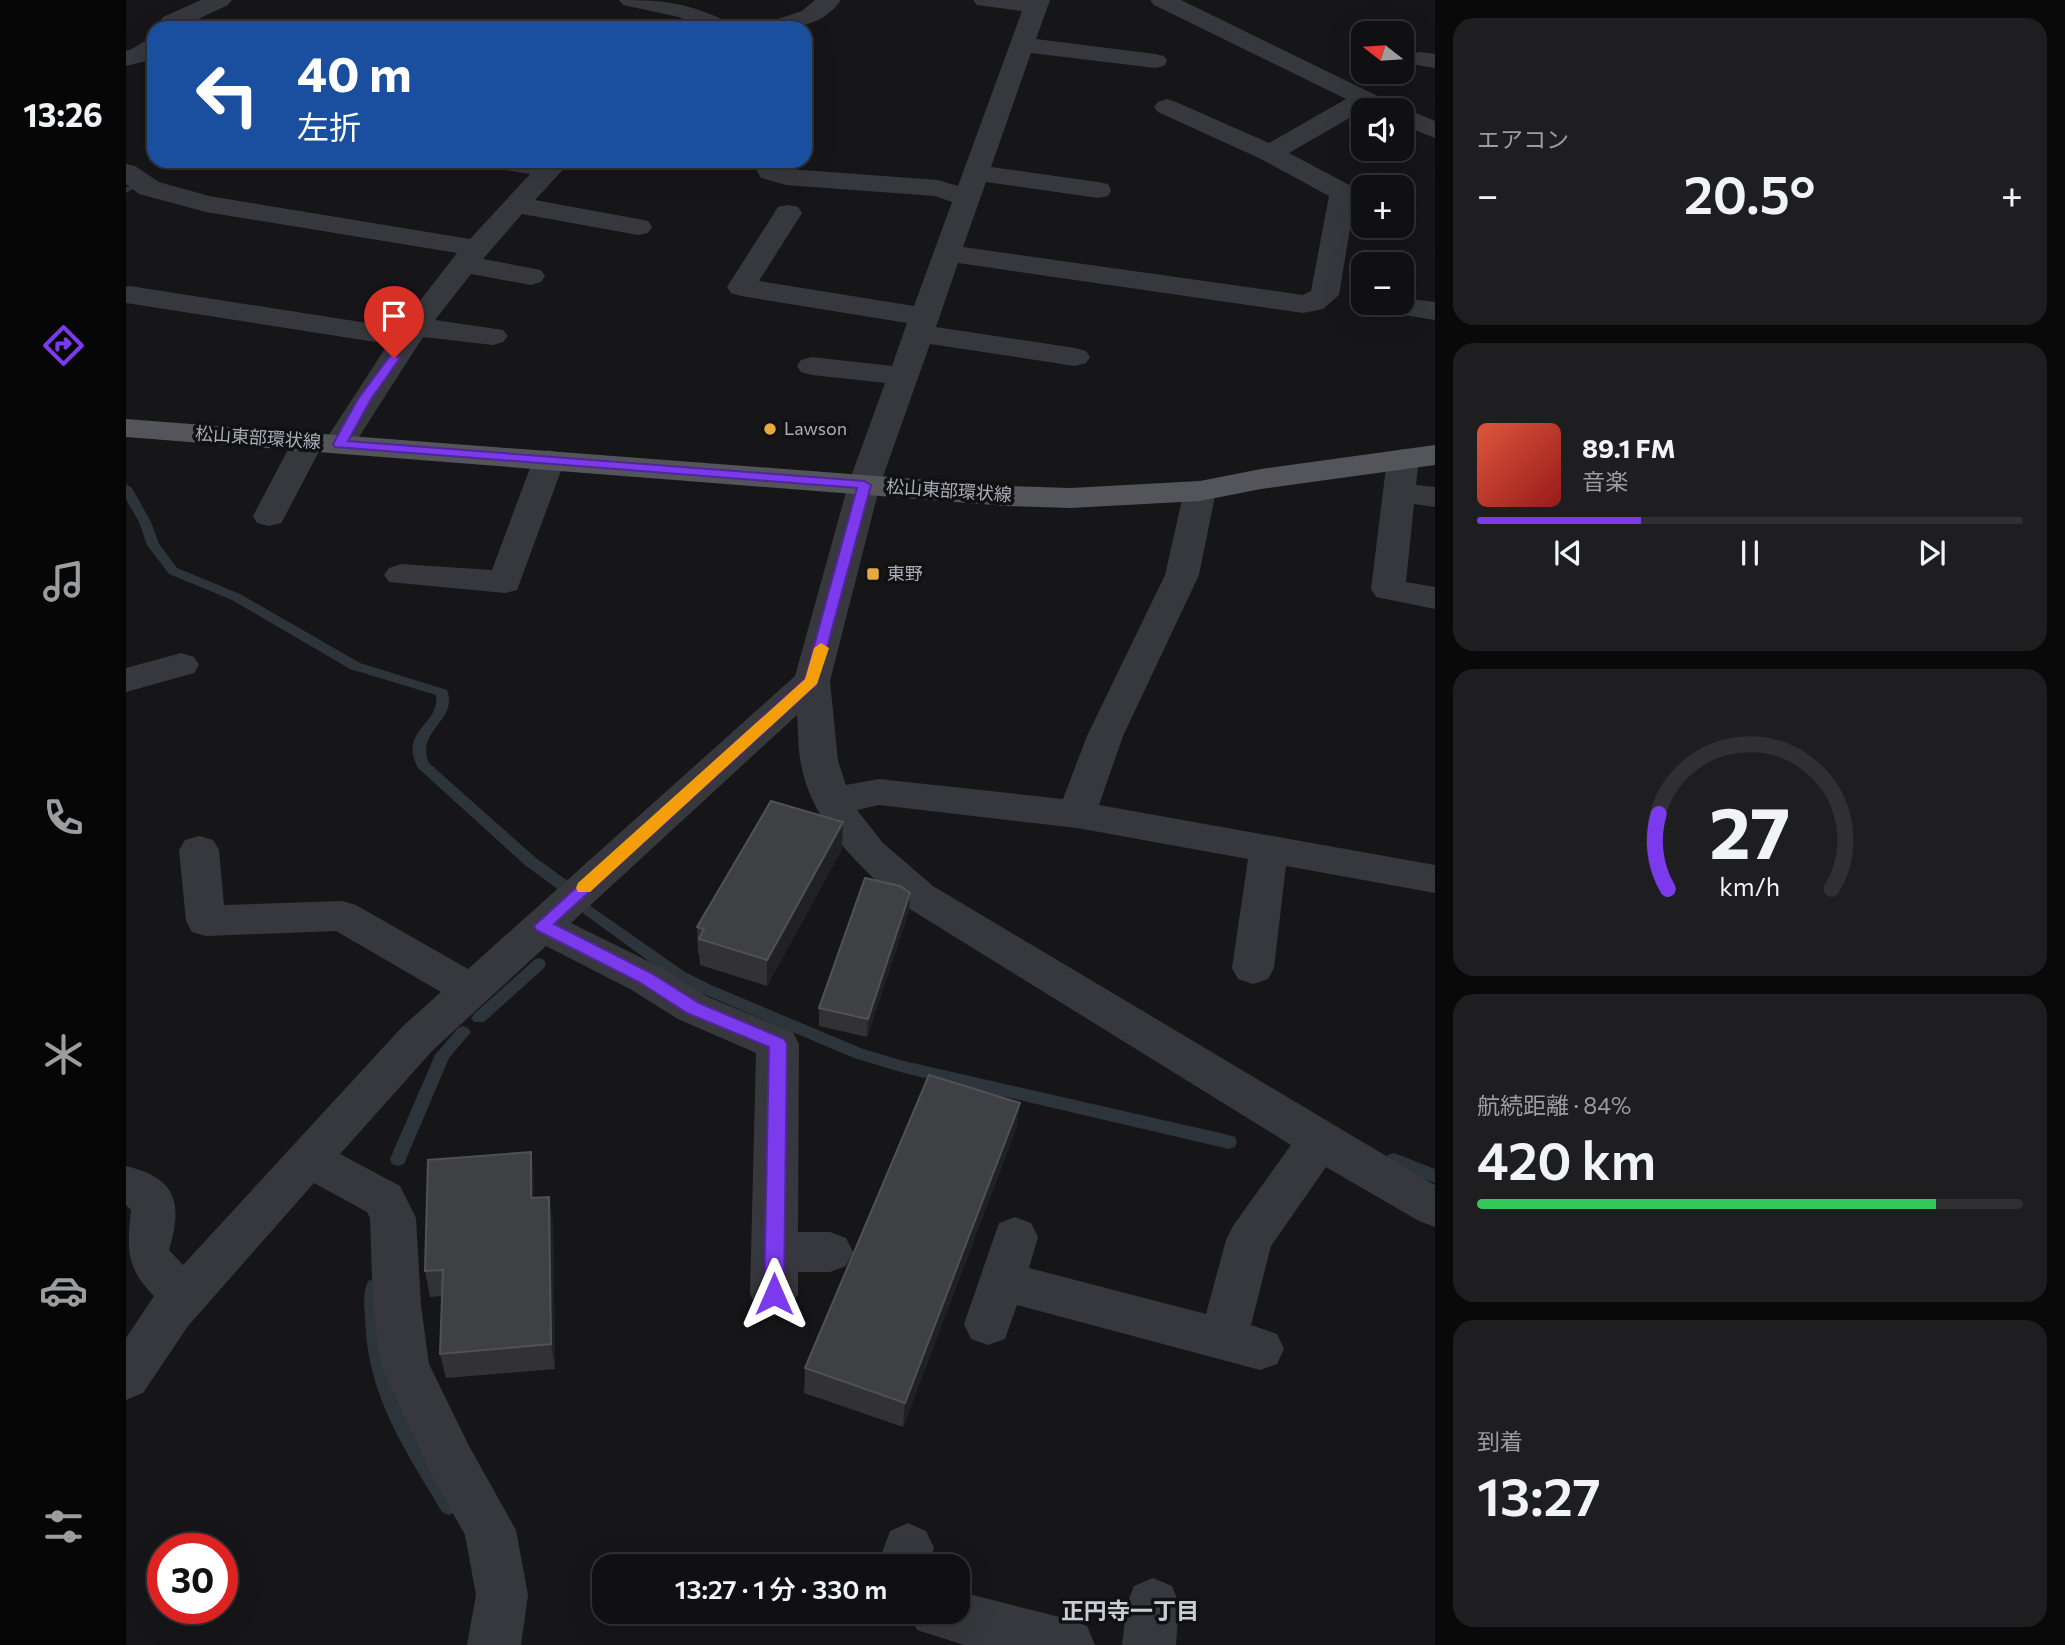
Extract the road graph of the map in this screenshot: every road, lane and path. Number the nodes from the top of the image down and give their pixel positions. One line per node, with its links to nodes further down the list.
1 (220, 0): 7 (street)
2 (829, 0): 9 (street)
3 (985, 0): 6 (street)
4 (1162, 0): 14 (street)
5 (643, 1): 8 (street)
6 (1037, 2): 10 (street)
7 (173, 21)
8 (708, 21)
9 (795, 21)
10 (1022, 45): 13 (street); 24 (street)
11 (147, 52): 12 (street)
12 (126, 58)
13 (1155, 61)
14 (1359, 98)
15 (1167, 107): 19 (street)
16 (1351, 107): 19 (street)
17 (1414, 121): 18 (street)
18 (1435, 130)
19 (1270, 153): 32 (street)
20 (147, 166): 23 (street)
21 (551, 168): 26 (street)
22 (768, 168): 24 (street)
23 (128, 178): 30 (street)
24 (972, 186): 25 (street); 29 (street)
25 (1098, 190)
26 (516, 205): 28 (street); 30 (street)
27 (788, 213): 37 (street)
28 (638, 227)
29 (948, 253): 32 (street); 37 (street)
30 (469, 256): 31 (street); 38 (street)
31 (531, 276)
32 (1325, 295): 34 (street)
33 (130, 296): 38 (street)
34 (1351, 299)
35 (1414, 308): 36 (street)
36 (1435, 311)
37 (922, 325): 40 (street); 42 (street)
38 (413, 333): 39 (street); 44 (street)
39 (493, 336)
40 (1075, 357)
41 (812, 366): 42 (street)
42 (903, 376): 47 (street)
43 (126, 428): 44 (main road, 松山東部環状線)
44 (323, 443): 45 (main road, 松山東部環状線); 50 (street)
45 (549, 460): 47 (main road, 松山東部環状線); 51 (street)
46 (1413, 469): 48 (main road, 松山東部環状線); 49 (street); 52 (street)
47 (864, 485): 48 (main road, 松山東部環状線); 55 (street)
48 (1200, 491): 57 (street)
49 (1435, 497)
50 (269, 516)
51 (401, 575)
52 (1435, 597)
53 (181, 665): 54 (street)
54 (126, 680)
55 (811, 681): 56 (street); 61 (street)
56 (832, 801): 57 (street); 64 (street)
57 (1077, 814): 58 (street)
58 (1269, 848): 60 (street); 62 (street)
59 (199, 850): 63 (street)
60 (1435, 879)
61 (542, 926): 63 (street); 69 (street)
62 (1253, 968)
63 (471, 990): 65 (street)
64 (1320, 1140): 67 (street); 68 (street)
65 (307, 1158): 70 (street); 73 (street)
66 (126, 1185): 70 (street)
67 (1435, 1208)
68 (1015, 1237)
69 (830, 1252)
70 (187, 1293): 71 (street)
71 (126, 1378)
72 (970, 1620): 74 (street)
73 (494, 1645)
74 (1068, 1645)

